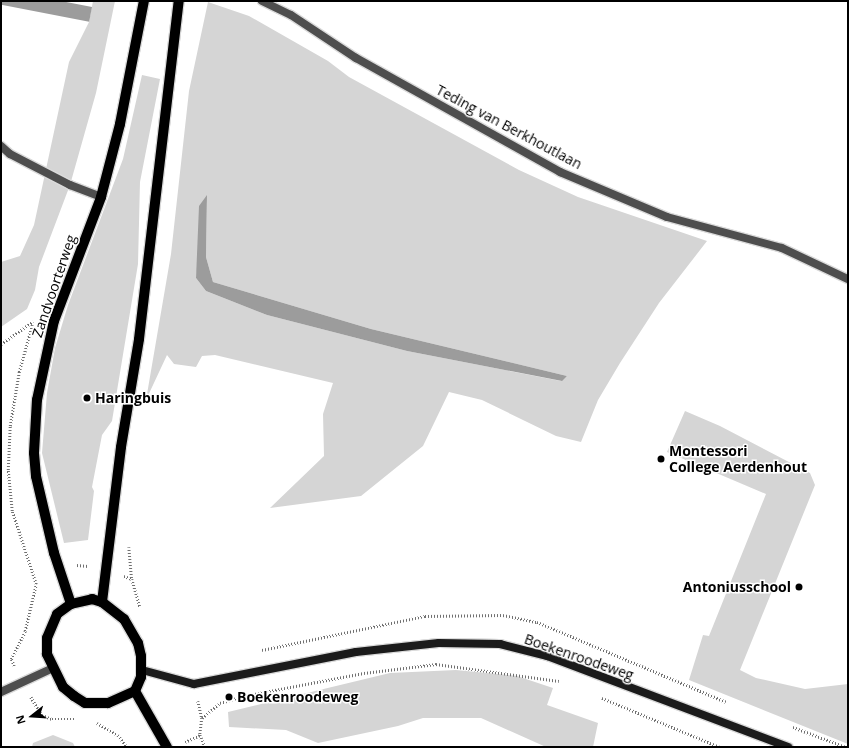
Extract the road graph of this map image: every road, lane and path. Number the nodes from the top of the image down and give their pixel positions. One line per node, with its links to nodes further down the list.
1 (144, 1): 5 (main road, Zandvoorterweg)
2 (179, 1): 9 (main road)
3 (262, 1): 6 (street, Teding van Berkhoutlaan)
4 (1, 146): 5 (street)
5 (101, 197): 10 (main road, Zandvoorterweg)
6 (848, 279)
7 (33, 322): 8 (path)
8 (1, 344)
9 (104, 568): 10 (path); 11 (path); 12 (main road)
10 (60, 570): 13 (main road, Zandvoorterweg); 16 (path)
11 (132, 579)
12 (102, 602): 13 (main road); 15 (main road)
13 (71, 604): 14 (main road)
14 (53, 668): 16 (street); 18 (main road)
15 (142, 670): 18 (main road); 24 (main road, Boekenroodeweg)
16 (21, 682): 19 (street)
17 (562, 682): 22 (path)
18 (135, 691): 21 (main road)
19 (1, 692)
20 (599, 697): 23 (path)
21 (167, 747)
22 (205, 747)
23 (720, 747)
24 (788, 747)

